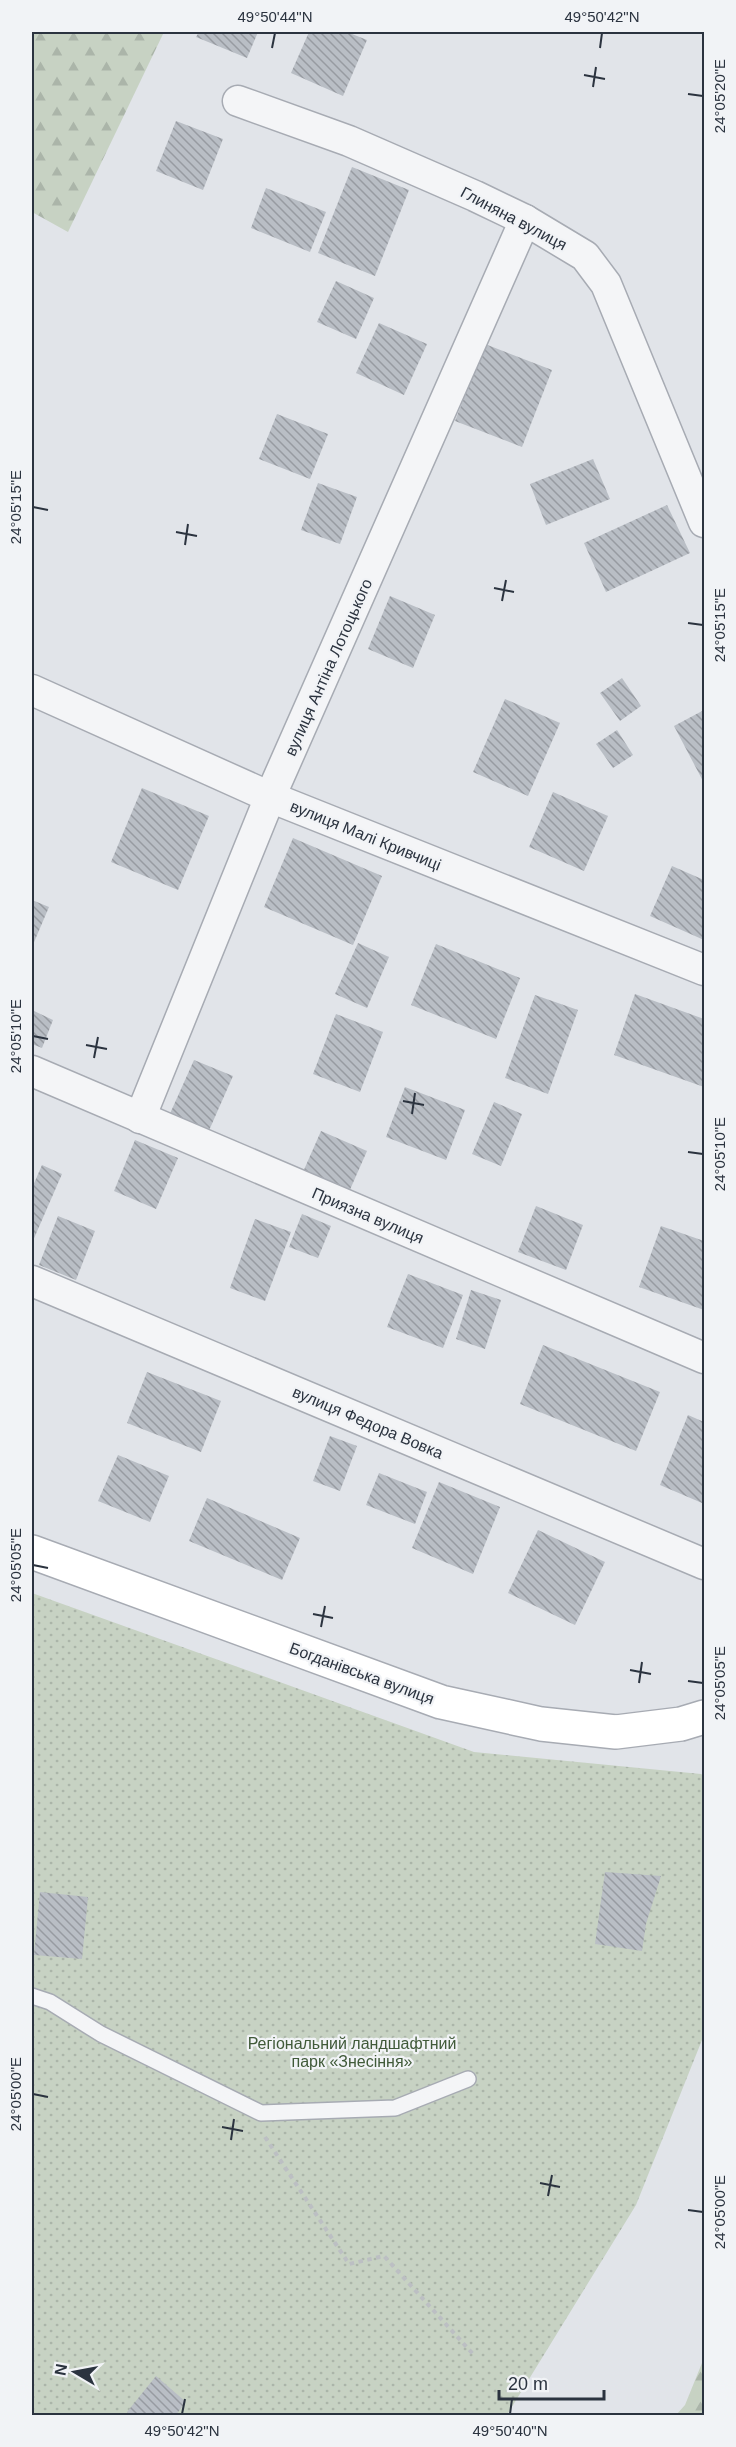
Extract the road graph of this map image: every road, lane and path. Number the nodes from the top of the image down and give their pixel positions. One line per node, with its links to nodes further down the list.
1 (238, 102): 2 (street, Глиняна вулиця)
2 (525, 220): 3 (street, Глиняна вулиця); 5 (street, вулиця Антіна Лотоцького)
3 (705, 522)
4 (32, 690): 5 (street, вулиця Малі Кривчиці)
5 (270, 796): 6 (street, вулиця Малі Кривчиці); 8 (street, вулиця Антіна Лотоцького)
6 (705, 970)
7 (32, 1071): 8 (street, Приязна вулиця)
8 (140, 1118): 10 (street, Приязна вулиця)
9 (32, 1281): 12 (street, вулиця Федора Вовка)
10 (705, 1358)
11 (32, 1552): 13 (main road, Богданівська вулиця)
12 (705, 1564)
13 (705, 1717)
14 (32, 1996): 16 (lane)
15 (468, 2079): 16 (lane)
16 (237, 2101): 17 (path)
17 (473, 2354)

